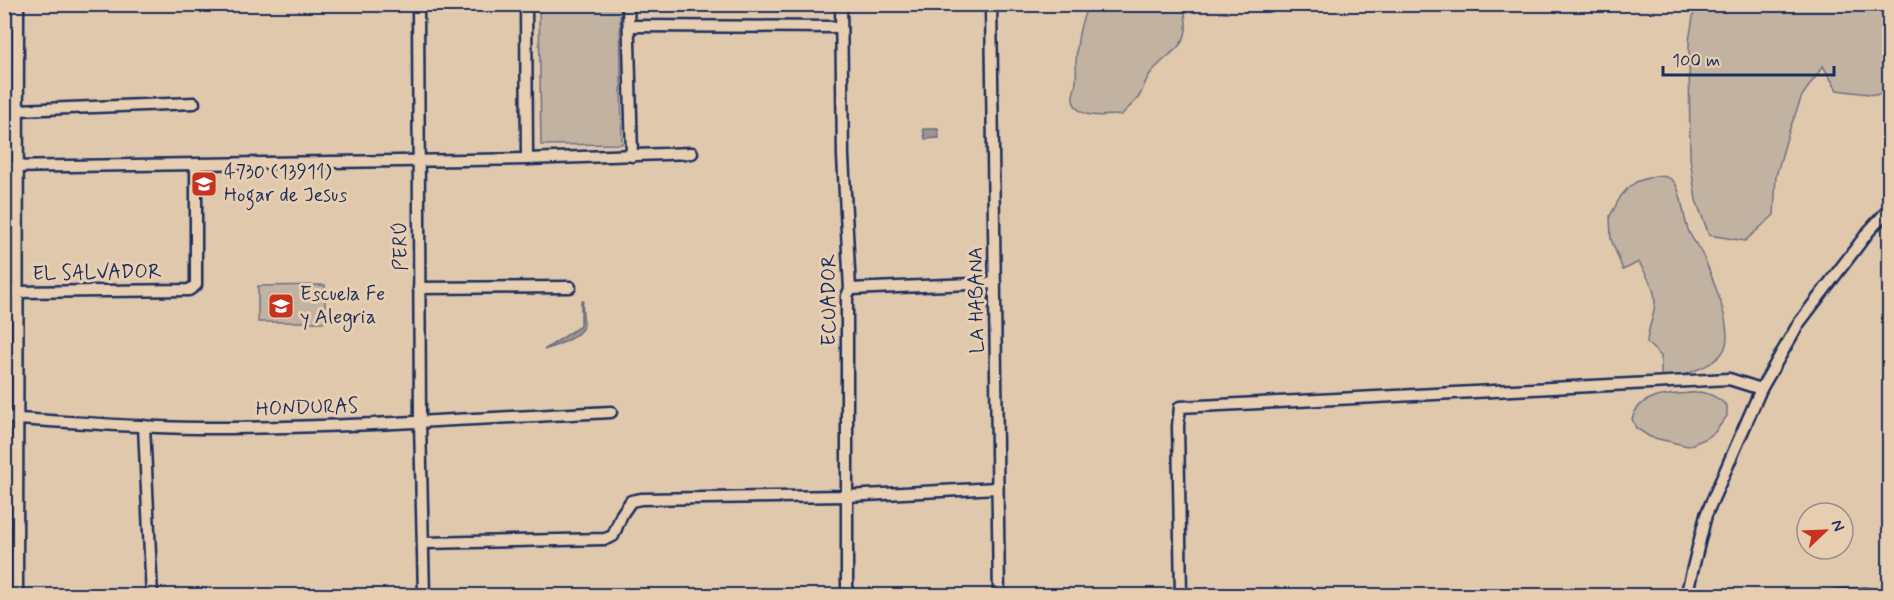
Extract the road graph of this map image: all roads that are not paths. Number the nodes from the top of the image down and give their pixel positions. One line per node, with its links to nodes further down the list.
1 (18, 4): 10 (street)
2 (418, 4): 14 (street, PERÚ)
3 (526, 4): 13 (street)
4 (628, 4): 7 (street)
5 (841, 4): 8 (street, ECUADOR)
6 (991, 4): 19 (street, LA HABANA)
7 (629, 26): 8 (street); 12 (street)
8 (841, 27): 22 (street, ECUADOR)
9 (194, 104): 10 (street)
10 (18, 110): 17 (street)
11 (692, 153): 12 (street)
12 (633, 156): 13 (street)
13 (527, 159): 14 (street)
14 (418, 160): 15 (street); 21 (street, PERÚ)
15 (196, 165): 17 (street); 24 (street, EL SALVADOR)
16 (4, 167): 17 (street)
17 (18, 167): 24 (street)
18 (1890, 208): 25 (street)
19 (995, 282): 22 (street); 31 (street, LA HABANA)
20 (570, 287): 21 (street)
21 (419, 288): 29 (street, PERÚ)
22 (850, 289): 32 (street, ECUADOR)
23 (4, 290): 24 (street, EL SALVADOR)
24 (17, 292): 28 (street)
25 (1761, 389): 34 (street); 40 (street)
26 (611, 412): 29 (street, HONDURAS)
27 (4, 416): 28 (street, HONDURAS)
28 (17, 419): 30 (street, HONDURAS); 35 (street)
29 (420, 422): 30 (street, HONDURAS); 33 (street, PERÚ)
30 (144, 426): 36 (street)
31 (997, 488): 32 (street); 39 (street, LA HABANA)
32 (847, 496): 33 (street); 38 (street, ECUADOR)
33 (424, 543): 37 (street, PERÚ)
34 (1180, 595)
35 (18, 596)
36 (153, 596)
37 (424, 596)
38 (847, 596)
39 (999, 596)
40 (1686, 596)
41 (1835, 596): 42 (street)
42 (1876, 596)

